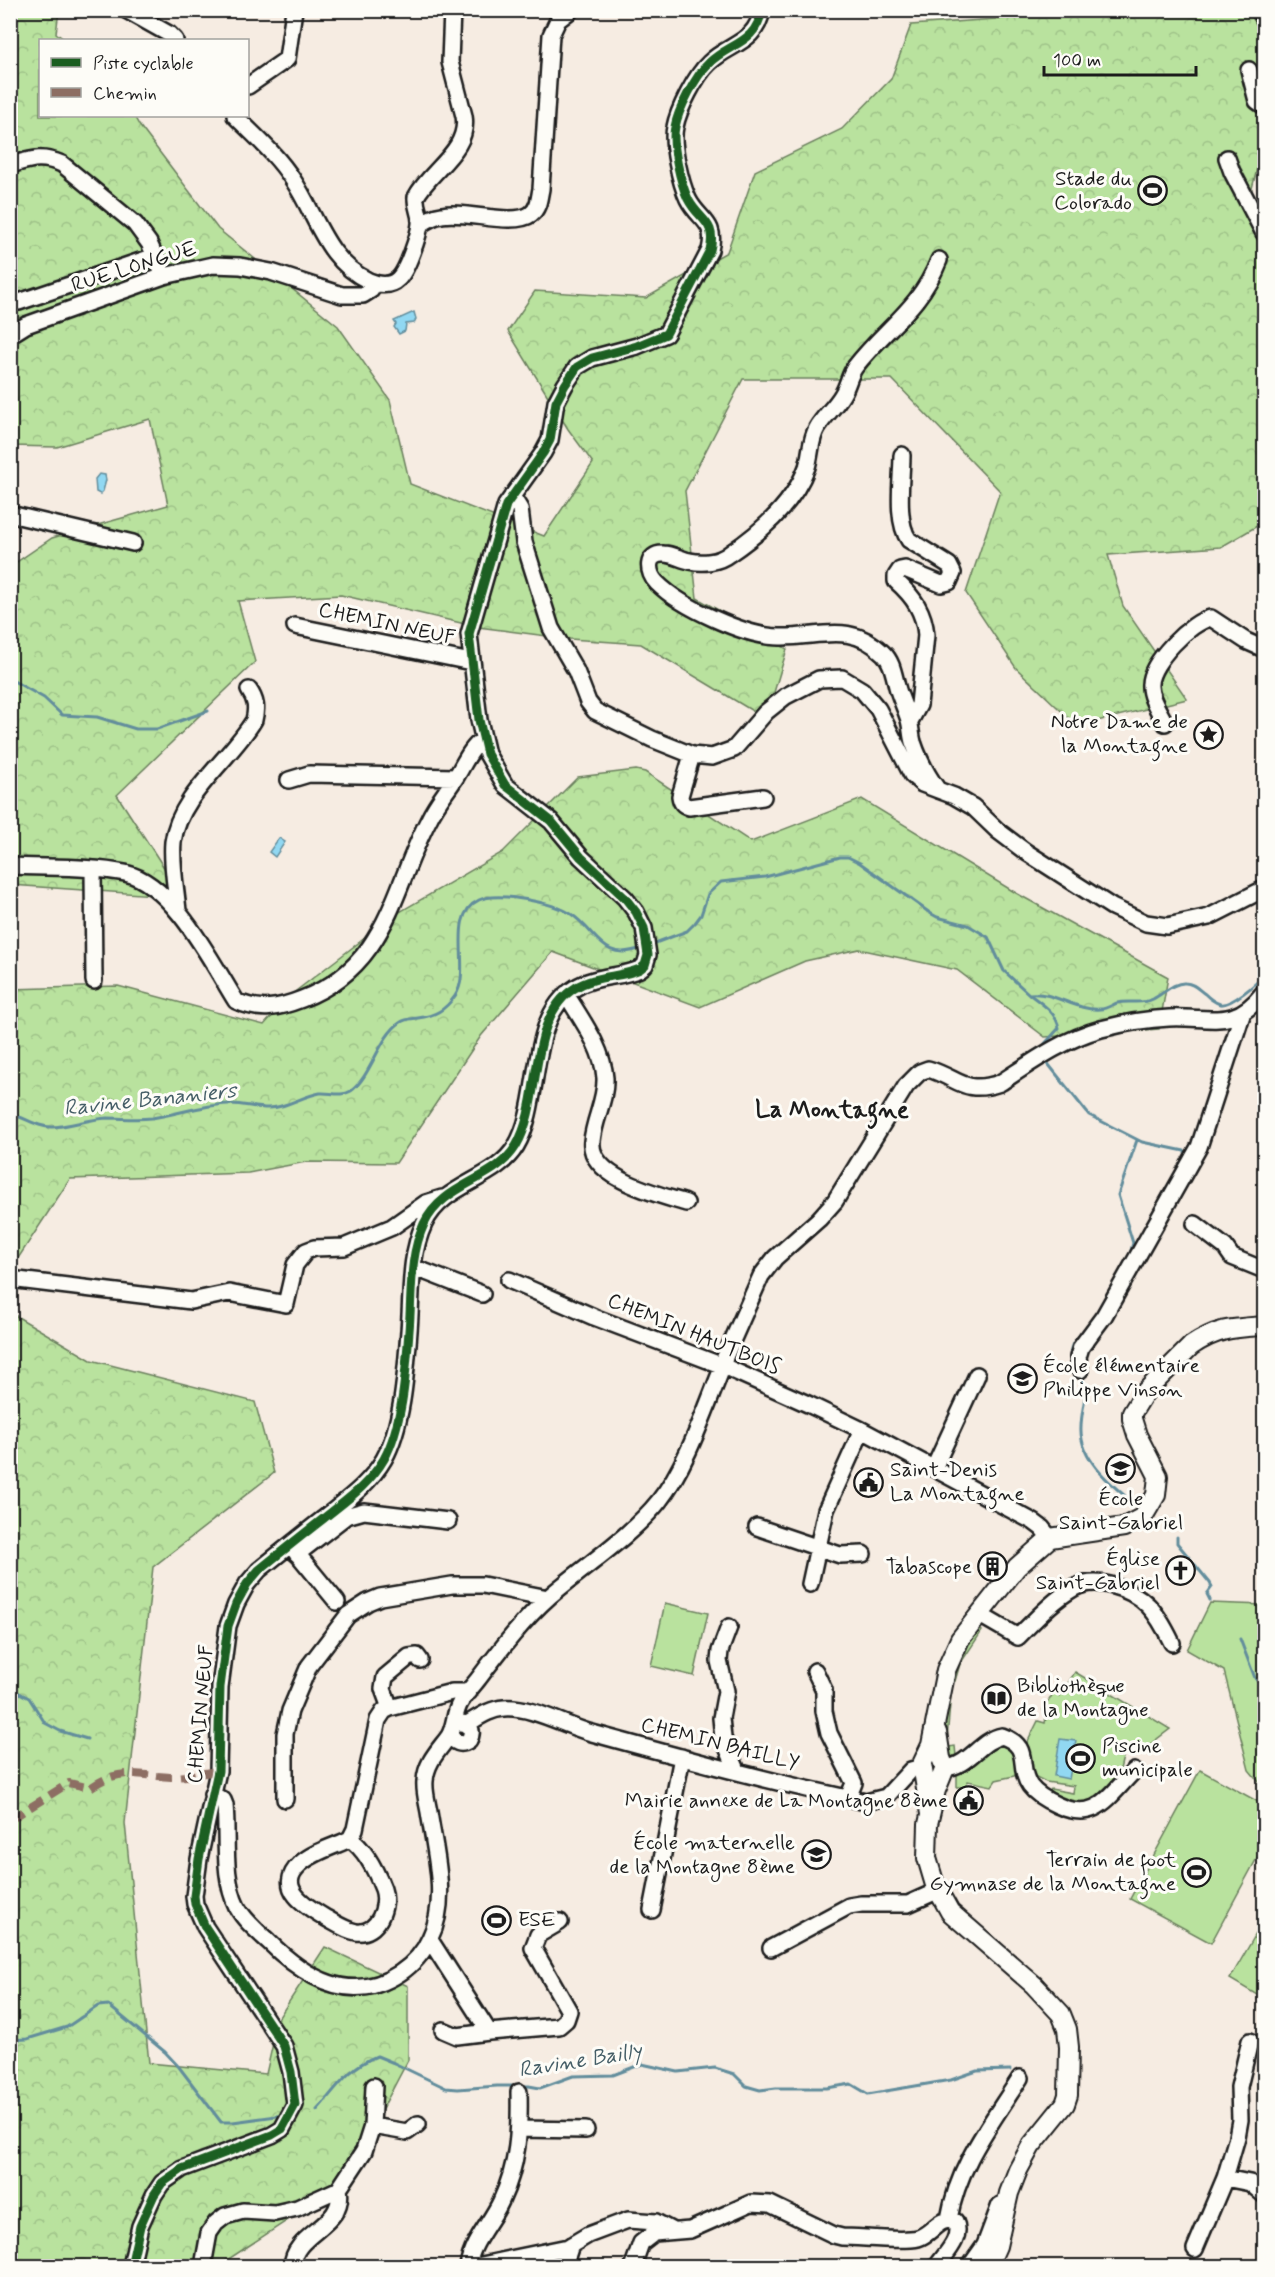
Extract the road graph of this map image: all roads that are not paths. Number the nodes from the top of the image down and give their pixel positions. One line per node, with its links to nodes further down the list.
1 (126, 10): 8 (street)
2 (294, 10): 10 (street)
3 (452, 10): 15 (street)
4 (571, 10): 15 (street)
5 (762, 10): 24 (street)
6 (1259, 10): 7 (street)
7 (1264, 19)
8 (174, 39)
9 (1249, 70): 11 (street)
10 (249, 85)
11 (1264, 106)
12 (236, 117): 20 (street)
13 (1227, 158): 16 (street)
14 (10, 165): 17 (street)
15 (420, 225): 20 (street, RUE LONGUE)
16 (1264, 233)
17 (155, 256): 19 (street); 21 (street)
18 (939, 260): 31 (street)
19 (164, 276): 20 (street, RUE LONGUE); 22 (street, RUE LONGUE)
20 (375, 283)
21 (19, 302)
22 (10, 335)
23 (902, 455): 31 (street)
24 (512, 496): 29 (street); 34 (street)
25 (10, 514): 26 (street)
26 (133, 543)
27 (295, 626): 29 (street, CHEMIN NEUF)
28 (1264, 649): 32 (street)
29 (471, 662): 33 (street)
30 (249, 690): 42 (street)
31 (910, 721): 37 (street)
32 (1165, 723)
33 (482, 740): 35 (street); 45 (street)
34 (692, 755): 37 (street); 38 (street)
35 (456, 777): 36 (street); 42 (street)
36 (289, 780)
37 (939, 791): 41 (street)
38 (763, 797)
39 (10, 866): 40 (street)
40 (93, 870): 42 (street); 43 (street)
41 (1264, 889)
42 (178, 911)
43 (94, 981)
44 (1264, 992): 46 (street)
45 (567, 994): 47 (street, CHEMIN NEUF); 48 (street)
46 (1243, 1012): 56 (street); 57 (street)
47 (444, 1198): 50 (street, CHEMIN NEUF); 52 (street)
48 (686, 1203)
49 (1195, 1224): 51 (street)
50 (413, 1266): 54 (street); 65 (street, CHEMIN NEUF)
51 (1264, 1270)
52 (10, 1279)
53 (510, 1280): 56 (street, CHEMIN HAUTBOIS)
54 (482, 1294)
55 (1264, 1326): 63 (main road)
56 (723, 1366): 59 (street, CHEMIN HAUTBOIS); 68 (street)
57 (1080, 1370)
58 (977, 1375): 60 (street)
59 (862, 1430): 60 (street, CHEMIN HAUTBOIS); 64 (street)
60 (934, 1468): 63 (street, CHEMIN HAUTBOIS)
61 (447, 1521): 65 (street)
62 (757, 1527): 64 (street)
63 (1050, 1538): 70 (main road)
64 (818, 1548): 66 (street); 67 (street)
65 (293, 1549): 69 (street); 82 (street, CHEMIN NEUF)
66 (863, 1554)
67 (810, 1584)
68 (548, 1598): 75 (street); 84 (street)
69 (337, 1602)
70 (980, 1615): 72 (street); 79 (main road)
71 (729, 1627): 80 (street)
72 (1172, 1643)
73 (420, 1660): 76 (street)
74 (815, 1671): 83 (street)
75 (469, 1692): 76 (street); 77 (street)
76 (390, 1708): 85 (street)
77 (460, 1730): 78 (street, CHEMIN BAILLY); 89 (street)
78 (682, 1757): 80 (street, CHEMIN BAILLY); 87 (street)
79 (933, 1767): 81 (street, CHEMIN BAILLY); 83 (street, CHEMIN BAILLY); 86 (main road)
80 (737, 1770): 83 (street, CHEMIN BAILLY)
81 (1134, 1771)
82 (212, 1794): 89 (street); 109 (street, CHEMIN NEUF)
83 (848, 1798)
84 (285, 1799)
85 (350, 1839): 85 (street)
86 (937, 1891): 90 (street); 103 (main road)
87 (652, 1910)
88 (560, 1923): 92 (street)
89 (430, 1940): 92 (street)
90 (771, 1948)
91 (442, 2030): 92 (street)
92 (489, 2032)
93 (1250, 2042): 101 (street)
94 (1020, 2078): 105 (street)
95 (374, 2086): 98 (street)
96 (519, 2092): 99 (street)
97 (418, 2124): 98 (street)
98 (372, 2126): 102 (street)
99 (519, 2129): 100 (street); 112 (street)
100 (586, 2130)
101 (1225, 2178): 104 (street); 108 (street)
102 (339, 2189): 110 (street); 111 (street)
103 (1009, 2193): 117 (street); 118 (main road)
104 (1264, 2195)
105 (949, 2219): 106 (street); 116 (street)
106 (671, 2230): 107 (street); 115 (street)
107 (572, 2245): 113 (street); 114 (street)
108 (1195, 2249)
109 (134, 2264)
110 (203, 2266)
111 (292, 2266)
112 (468, 2266)
113 (477, 2266)
114 (564, 2266)
115 (633, 2266)
116 (937, 2266)
117 (970, 2266)
118 (988, 2266)

